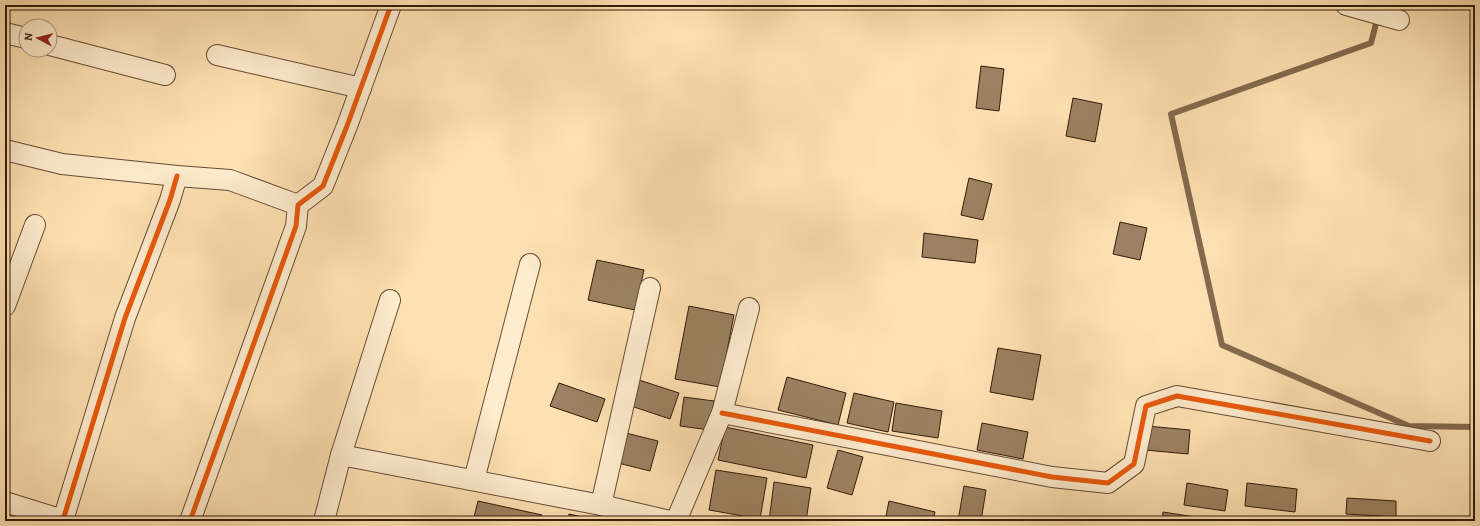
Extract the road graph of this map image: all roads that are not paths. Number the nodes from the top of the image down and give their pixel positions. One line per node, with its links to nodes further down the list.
1 (391, 5): 9 (street)
2 (1346, 5): 3 (street)
3 (1399, 20)
4 (5, 33): 5 (street)
5 (18, 36)
6 (58, 47): 8 (street)
7 (217, 55): 9 (street)
8 (166, 75)
9 (361, 88): 12 (street)
10 (5, 150): 11 (street)
11 (177, 176): 12 (street); 25 (street)
12 (298, 204): 26 (street)
13 (35, 225): 17 (street)
14 (530, 264): 22 (street)
15 (650, 288): 24 (street)
16 (390, 300): 21 (street)
17 (5, 306)
18 (749, 308): 19 (street)
19 (722, 413): 20 (street); 29 (street)
20 (1430, 441)
21 (341, 455): 22 (street); 27 (street)
22 (474, 480): 24 (street)
23 (5, 502): 25 (street)
24 (601, 505): 28 (street)
25 (64, 520)
26 (190, 521)
27 (324, 521)
28 (670, 521)
29 (676, 521)

